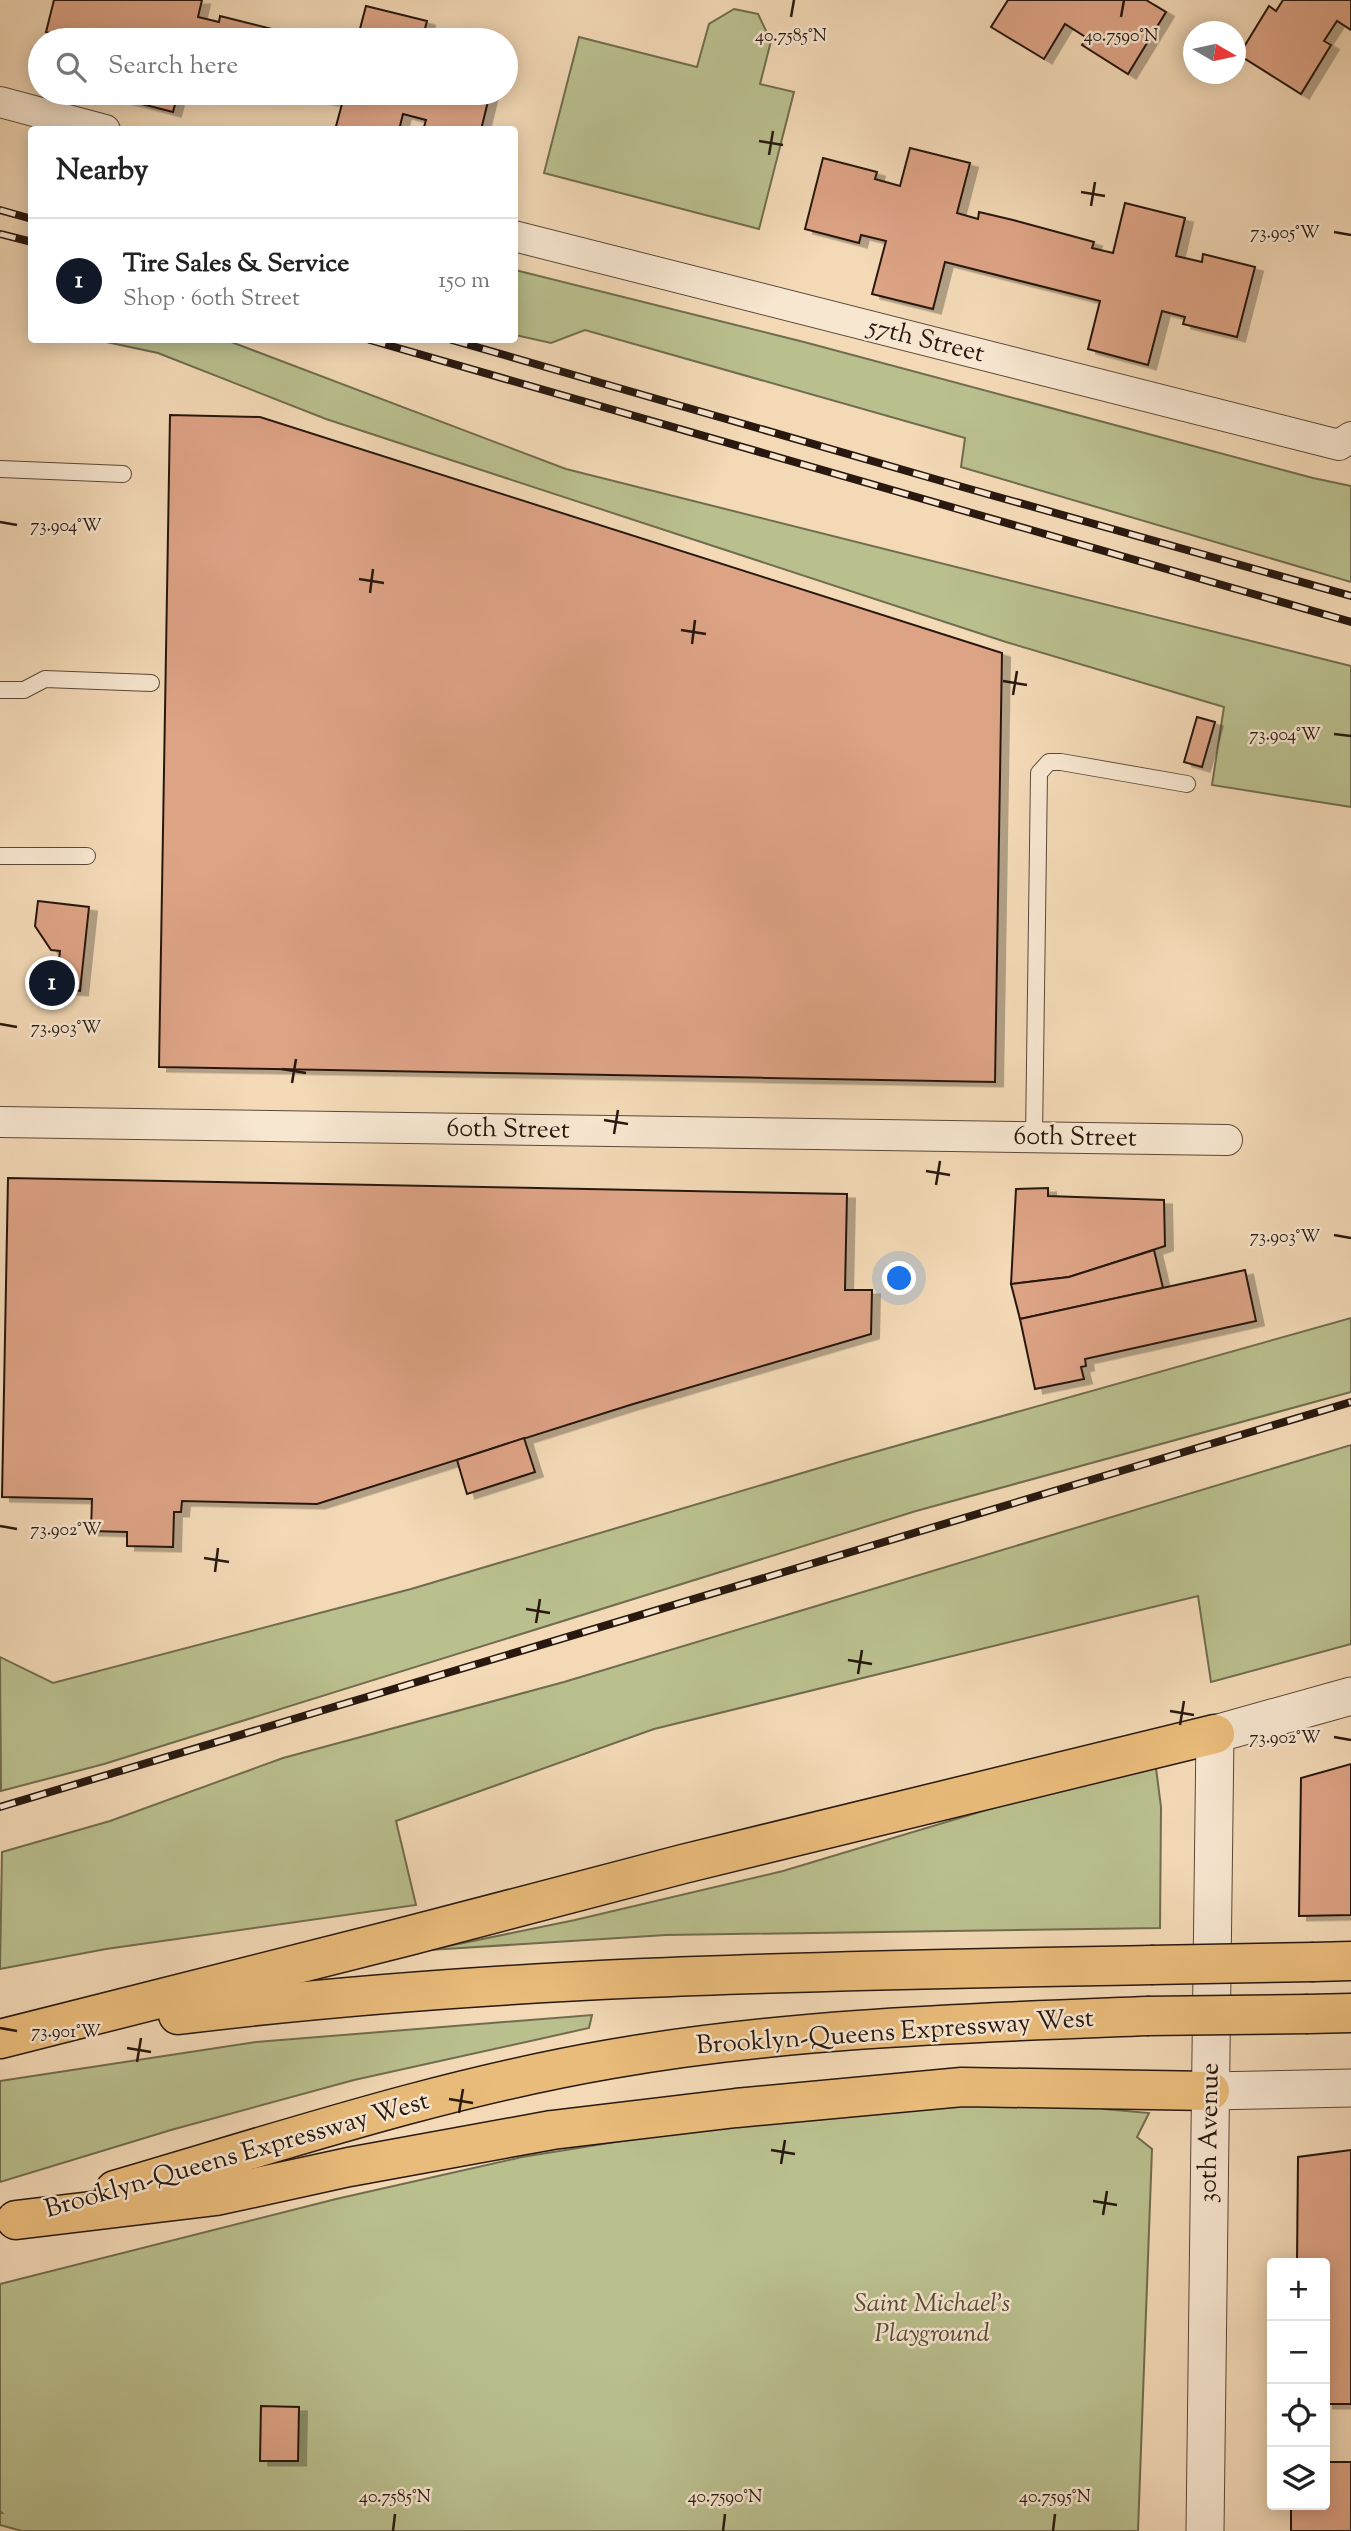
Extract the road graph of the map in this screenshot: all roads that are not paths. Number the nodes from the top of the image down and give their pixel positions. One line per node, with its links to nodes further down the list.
1 (0, 102): 2 (street)
2 (90, 126)
3 (518, 237): 4 (street, 57th Street)
4 (1345, 441)
5 (0, 469): 6 (lane)
6 (123, 474)
7 (151, 683): 8 (lane)
8 (0, 690)
9 (1187, 784): 13 (lane)
10 (0, 856): 11 (lane)
11 (87, 856)
12 (0, 1122): 13 (street, 60th Street)
13 (1034, 1137): 14 (street, 60th Street)
14 (1227, 1140)
15 (1351, 1696): 16 (street)
16 (1215, 1734): 19 (highway); 21 (street, 30th Avenue)
17 (1351, 1961): 19 (highway, Brooklyn-Queens Expressway West, bridge)
18 (1351, 2013): 22 (highway, Brooklyn-Queens Expressway West, bridge)
19 (0, 2039)
20 (1351, 2088): 21 (street)
21 (1210, 2091): 22 (highway); 23 (street, 30th Avenue)
22 (8, 2222)
23 (1205, 2531)

